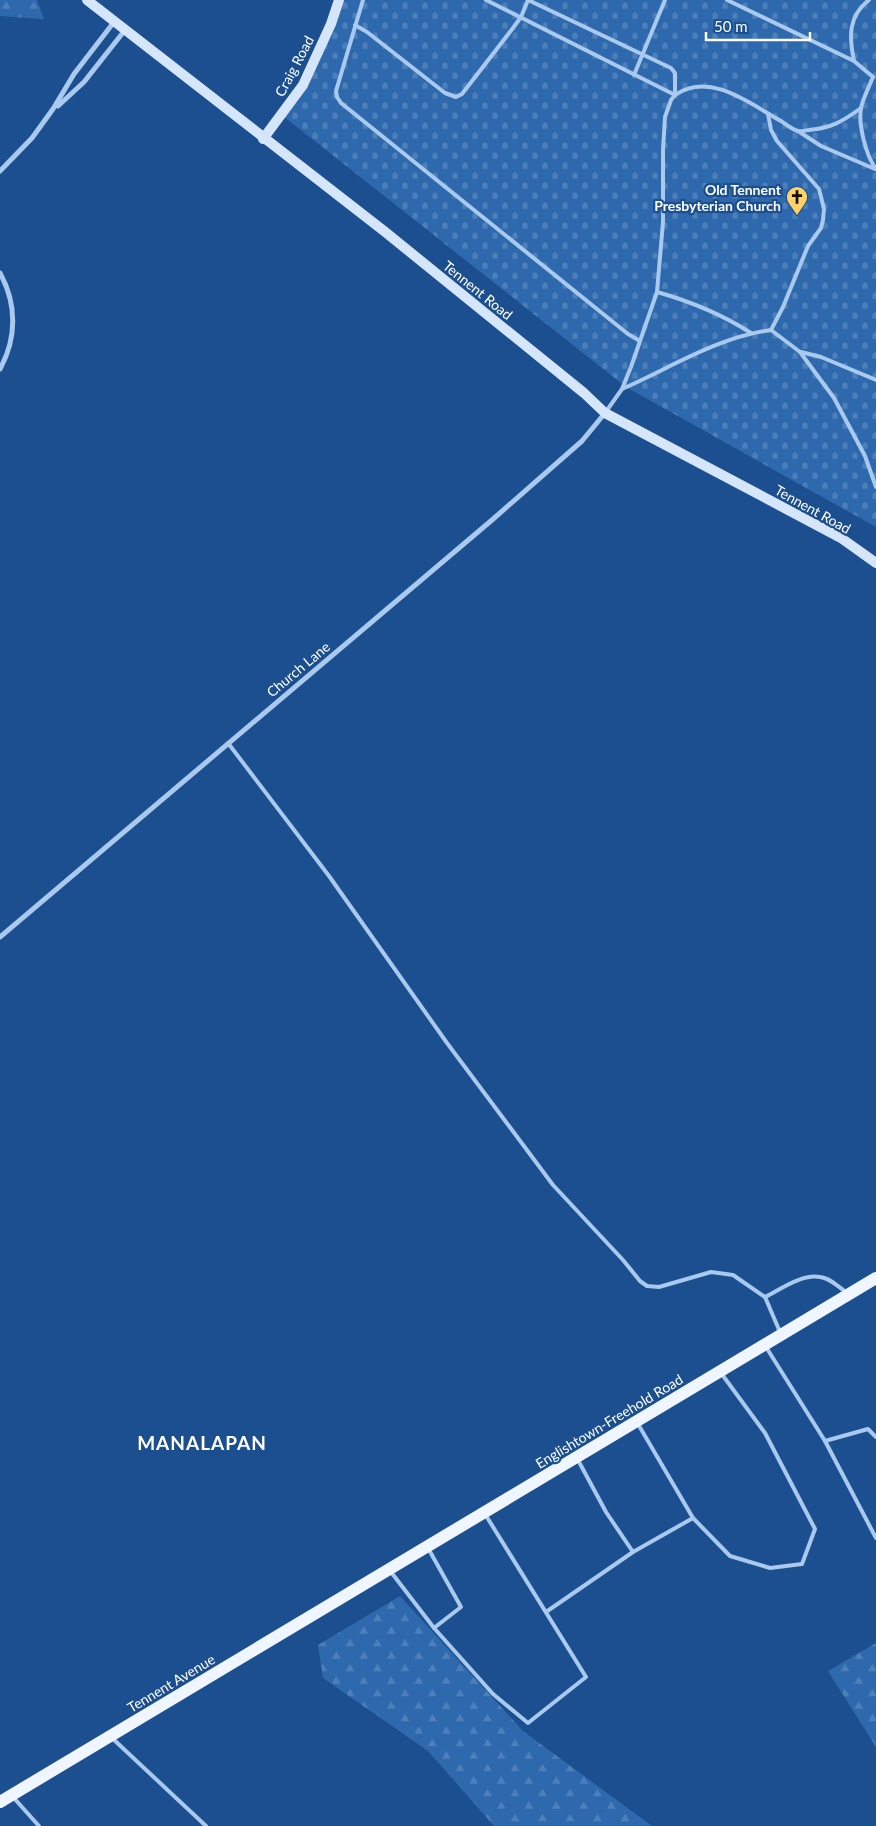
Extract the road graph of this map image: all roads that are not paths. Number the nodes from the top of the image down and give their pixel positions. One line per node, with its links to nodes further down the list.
1 (88, 0): 10 (street, Tennent Road)
2 (339, 0): 22 (street, Craig Road)
3 (364, 0): 11 (lane)
4 (486, 0): 9 (lane)
5 (528, 0): 9 (lane); 13 (lane)
6 (665, 0): 13 (lane)
7 (727, 0): 14 (lane)
8 (869, 0): 14 (lane)
9 (521, 17): 11 (lane); 15 (lane)
10 (114, 22): 12 (street, Tennent Road); 19 (street)
11 (355, 25): 29 (lane)
12 (125, 30): 19 (street); 22 (street, Tennent Road)
13 (643, 53): 15 (lane); 17 (lane)
14 (854, 61): 16 (lane)
15 (634, 75): 17 (lane)
16 (874, 78): 18 (lane)
17 (675, 95): 20 (lane); 26 (lane)
18 (861, 108): 21 (lane); 23 (lane)
19 (54, 109): 24 (street)
20 (768, 114): 21 (lane); 27 (lane)
21 (798, 131): 23 (lane)
22 (264, 139): 34 (street, Tennent Road)
23 (875, 169)
24 (0, 171)
25 (0, 273): 31 (street)
26 (656, 292): 28 (lane); 29 (lane)
27 (771, 330): 28 (lane); 30 (lane)
28 (751, 333): 33 (lane)
29 (640, 341): 33 (lane)
30 (800, 352): 32 (lane); 35 (lane)
31 (0, 369)
32 (876, 380)
33 (622, 389): 34 (lane)
34 (605, 412): 36 (street, Tennent Road); 37 (street, Church Lane)
35 (876, 486)
36 (876, 563)
37 (228, 743): 38 (street, Church Lane); 41 (lane)
38 (0, 937)
39 (876, 1279): 40 (main road, Englishtown-Freehold Road)
40 (849, 1294): 41 (lane); 42 (main road, Englishtown-Freehold Road)
41 (766, 1297): 42 (lane)
42 (782, 1335): 43 (main road, Englishtown-Freehold Road)
43 (764, 1345): 44 (main road, Englishtown-Freehold Road); 47 (lane)
44 (720, 1372): 45 (main road, Englishtown-Freehold Road); 50 (lane)
45 (637, 1422): 48 (main road, Englishtown-Freehold Road); 50 (lane)
46 (876, 1437): 47 (lane)
47 (825, 1441): 51 (lane)
48 (577, 1458): 49 (main road, Englishtown-Freehold Road); 53 (lane)
49 (484, 1513): 52 (main road, Englishtown-Freehold Road); 56 (lane)
50 (693, 1518): 53 (lane)
51 (876, 1538)
52 (427, 1546): 54 (main road, Englishtown-Freehold Road); 57 (lane)
53 (632, 1552): 56 (lane)
54 (390, 1570): 55 (main road, Englishtown-Freehold Road); 57 (lane)
55 (357, 1589): 58 (main road, Tennent Avenue)
56 (546, 1612): 57 (lane)
57 (434, 1628)
58 (111, 1736): 59 (main road, Tennent Avenue); 62 (lane)
59 (12, 1795): 60 (main road, Tennent Avenue); 61 (lane)
60 (0, 1802)
61 (39, 1826)
62 (206, 1826)

